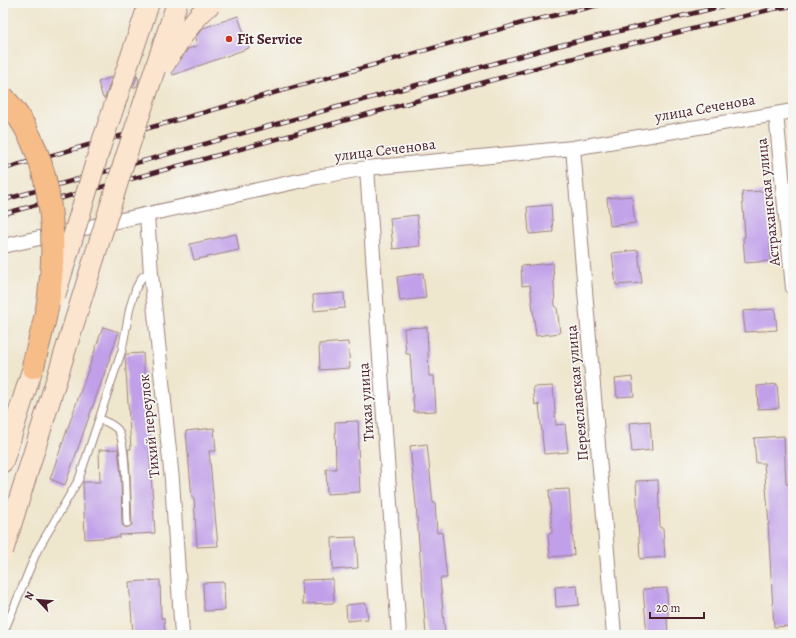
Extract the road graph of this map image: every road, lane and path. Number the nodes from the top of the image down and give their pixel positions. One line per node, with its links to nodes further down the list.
1 (149, 3): 14 (main road, bridge)
2 (177, 3): 8 (main road, bridge)
3 (212, 3): 8 (main road, bridge)
4 (3, 97): 14 (highway, bridge)
5 (793, 111): 6 (street, улица Сеченова)
6 (776, 114): 7 (street, улица Сеченова); 13 (street, Астраханская улица)
7 (573, 148): 9 (street, улица Сеченова); 22 (street, Переяславская улица)
8 (126, 156): 18 (main road, bridge)
9 (367, 168): 10 (street, улица Сеченова); 21 (street, Тихая улица)
10 (148, 215): 11 (street, улица Сеченова); 12 (street, Тихий переулок)
11 (3, 246)
12 (151, 274): 15 (lane); 20 (street, Тихий переулок)
13 (793, 288)
14 (33, 368): 16 (main road)
15 (99, 419): 17 (lane); 19 (lane)
16 (3, 462)
17 (127, 523)
18 (3, 550)
19 (3, 634)
20 (182, 635)
21 (399, 635)
22 (614, 635)

